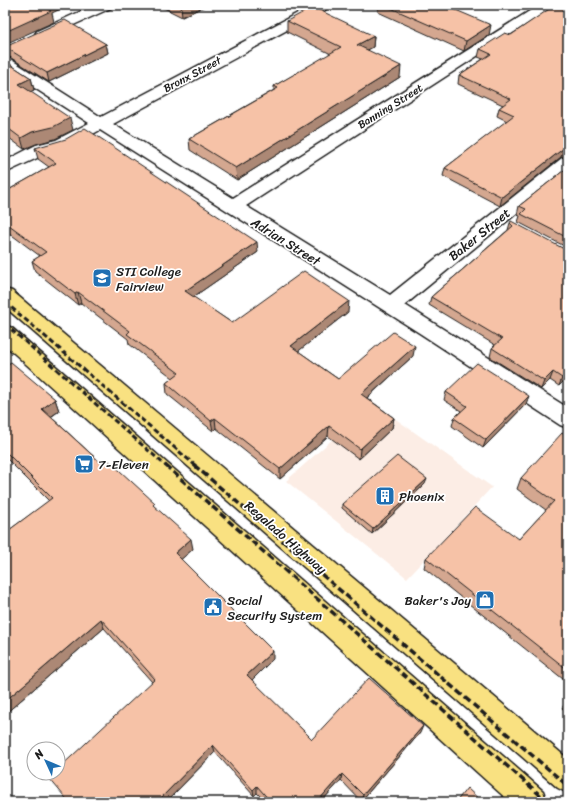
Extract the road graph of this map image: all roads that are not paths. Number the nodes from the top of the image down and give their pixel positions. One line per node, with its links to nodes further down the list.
1 (106, 5): 4 (street)
2 (322, 5): 6 (street, Bronx Street)
3 (549, 5): 11 (street, Banning Street)
4 (31, 40)
5 (7, 54): 6 (street, Adrian Street)
6 (100, 123): 7 (street, Bronx Street); 11 (street, Adrian Street)
7 (62, 144): 9 (street, Bronx Street); 10 (street, Bronx Street)
8 (568, 162): 13 (street, Baker Street)
9 (5, 168)
10 (5, 179)
11 (232, 207): 13 (street, Adrian Street)
12 (5, 296): 16 (main road, Regalado Highway)
13 (390, 306): 15 (street, Adrian Street)
14 (5, 333): 17 (main road)
15 (568, 419)
16 (568, 778)
17 (532, 802)

